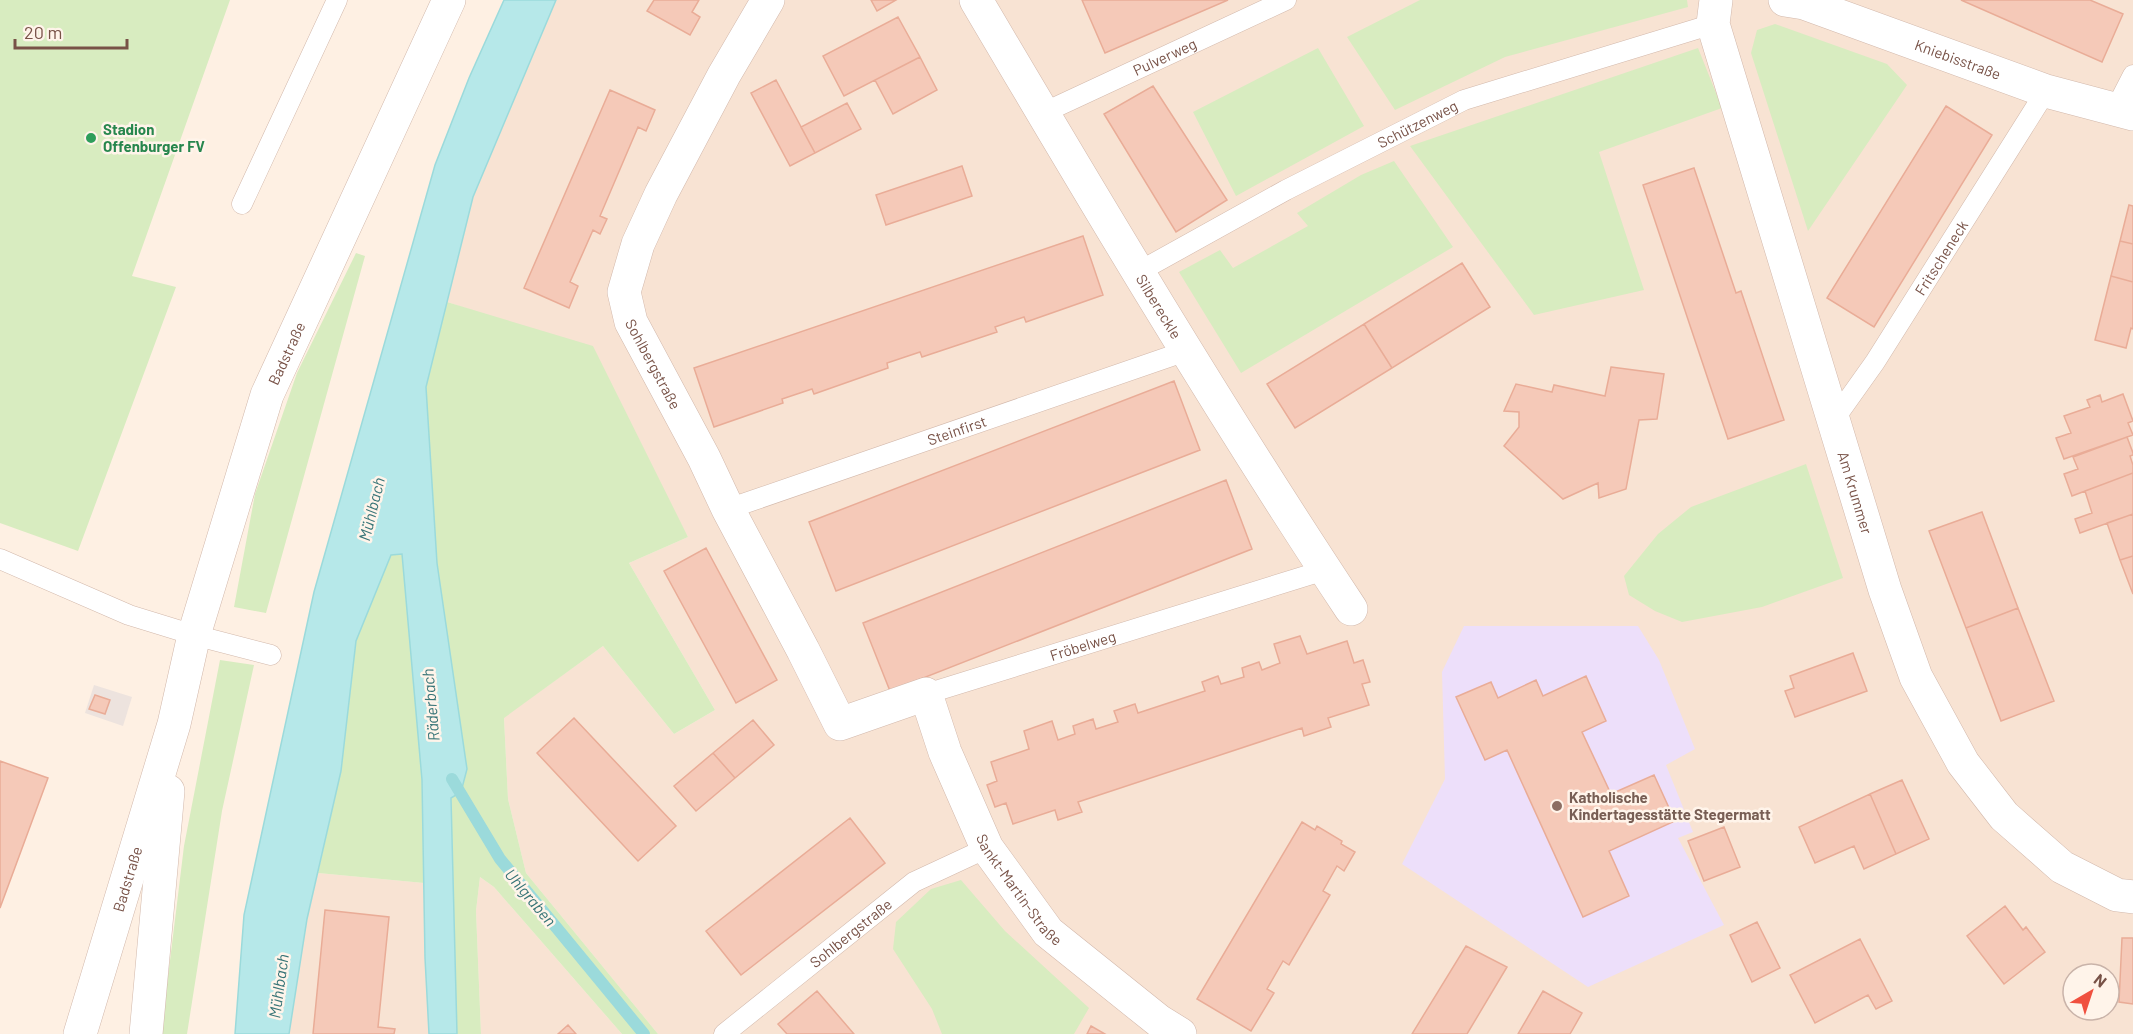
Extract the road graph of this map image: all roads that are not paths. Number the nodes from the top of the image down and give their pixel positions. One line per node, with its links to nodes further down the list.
1 (337, 0): 12 (lane)
2 (449, 0): 20 (street, Badstraße)
3 (768, 0): 16 (street, Sohlbergstraße)
4 (976, 0): 11 (street, Silbereckle)
5 (1286, 0): 11 (lane, Pulverweg)
6 (1785, 0): 9 (street, Kniebisstraße)
7 (1714, 12): 13 (lane, Schützenweg); 15 (street, Am Krummer)
8 (2133, 75): 10 (lane)
9 (2046, 91): 10 (street, Kniebisstraße); 15 (lane, Fritscheneck)
10 (2125, 111)
11 (1043, 113): 13 (street, Silbereckle)
12 (242, 204)
13 (1140, 271): 14 (street, Silbereckle)
14 (1186, 351): 16 (lane, Steinfirst); 18 (street, Silbereckle)
15 (1833, 421): 26 (street, Am Krummer)
16 (728, 509): 24 (street, Sohlbergstraße)
17 (0, 559): 20 (lane)
18 (1325, 570): 19 (street, Silbereckle); 22 (lane, Fröbelweg)
19 (1351, 609)
20 (194, 635): 21 (lane); 23 (street, Badstraße)
21 (270, 655)
22 (926, 694): 24 (street, Fröbelweg); 25 (street, Sankt-Martin-Straße)
23 (174, 724): 27 (street, Badstraße); 28 (street, Badstraße)
24 (840, 724)
25 (987, 848): 29 (lane, Sohlbergstraße); 30 (street, Sankt-Martin-Straße)
26 (2133, 897)
27 (80, 1034)
28 (146, 1034)
29 (724, 1034)
30 (1180, 1034)

